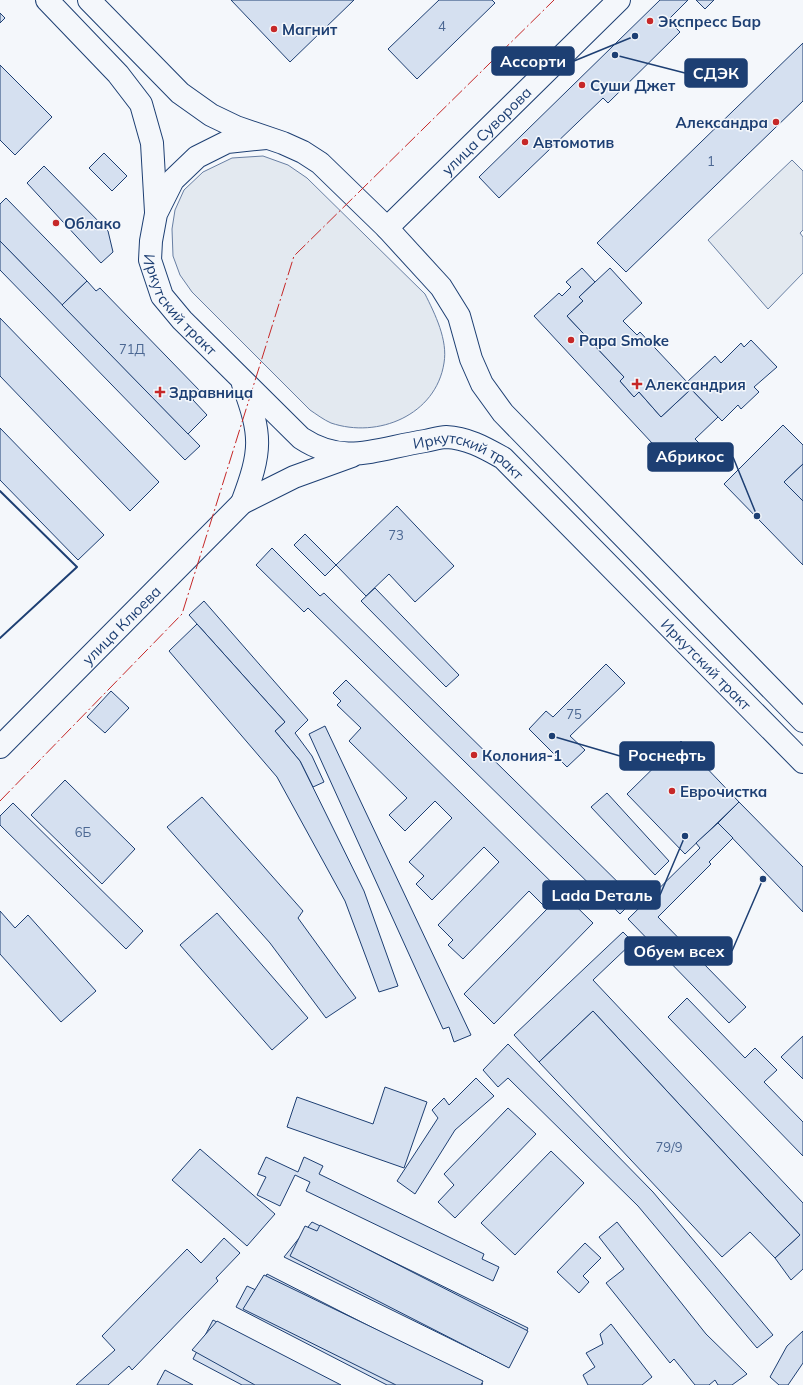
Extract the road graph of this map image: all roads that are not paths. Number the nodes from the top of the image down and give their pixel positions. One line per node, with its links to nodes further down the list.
1 (46, 0): 5 (main road, Иркутский тракт)
2 (89, 0): 4 (main road, Иркутский тракт)
3 (619, 0): 6 (main road, улица Суворова)
4 (266, 138): 5 (main road, Иркутский тракт); 6 (main road, Иркутский тракт)
5 (156, 214): 7 (main road, Иркутский тракт)
6 (387, 228): 10 (main road, Иркутский тракт)
7 (241, 379): 8 (main road, Иркутский тракт); 9 (main road, улица Клюева)
8 (354, 455): 9 (main road, улица Клюева); 12 (main road, Иркутский тракт)
9 (242, 503): 11 (main road, улица Клюева)
10 (803, 720)
11 (0, 747)
12 (803, 762)

